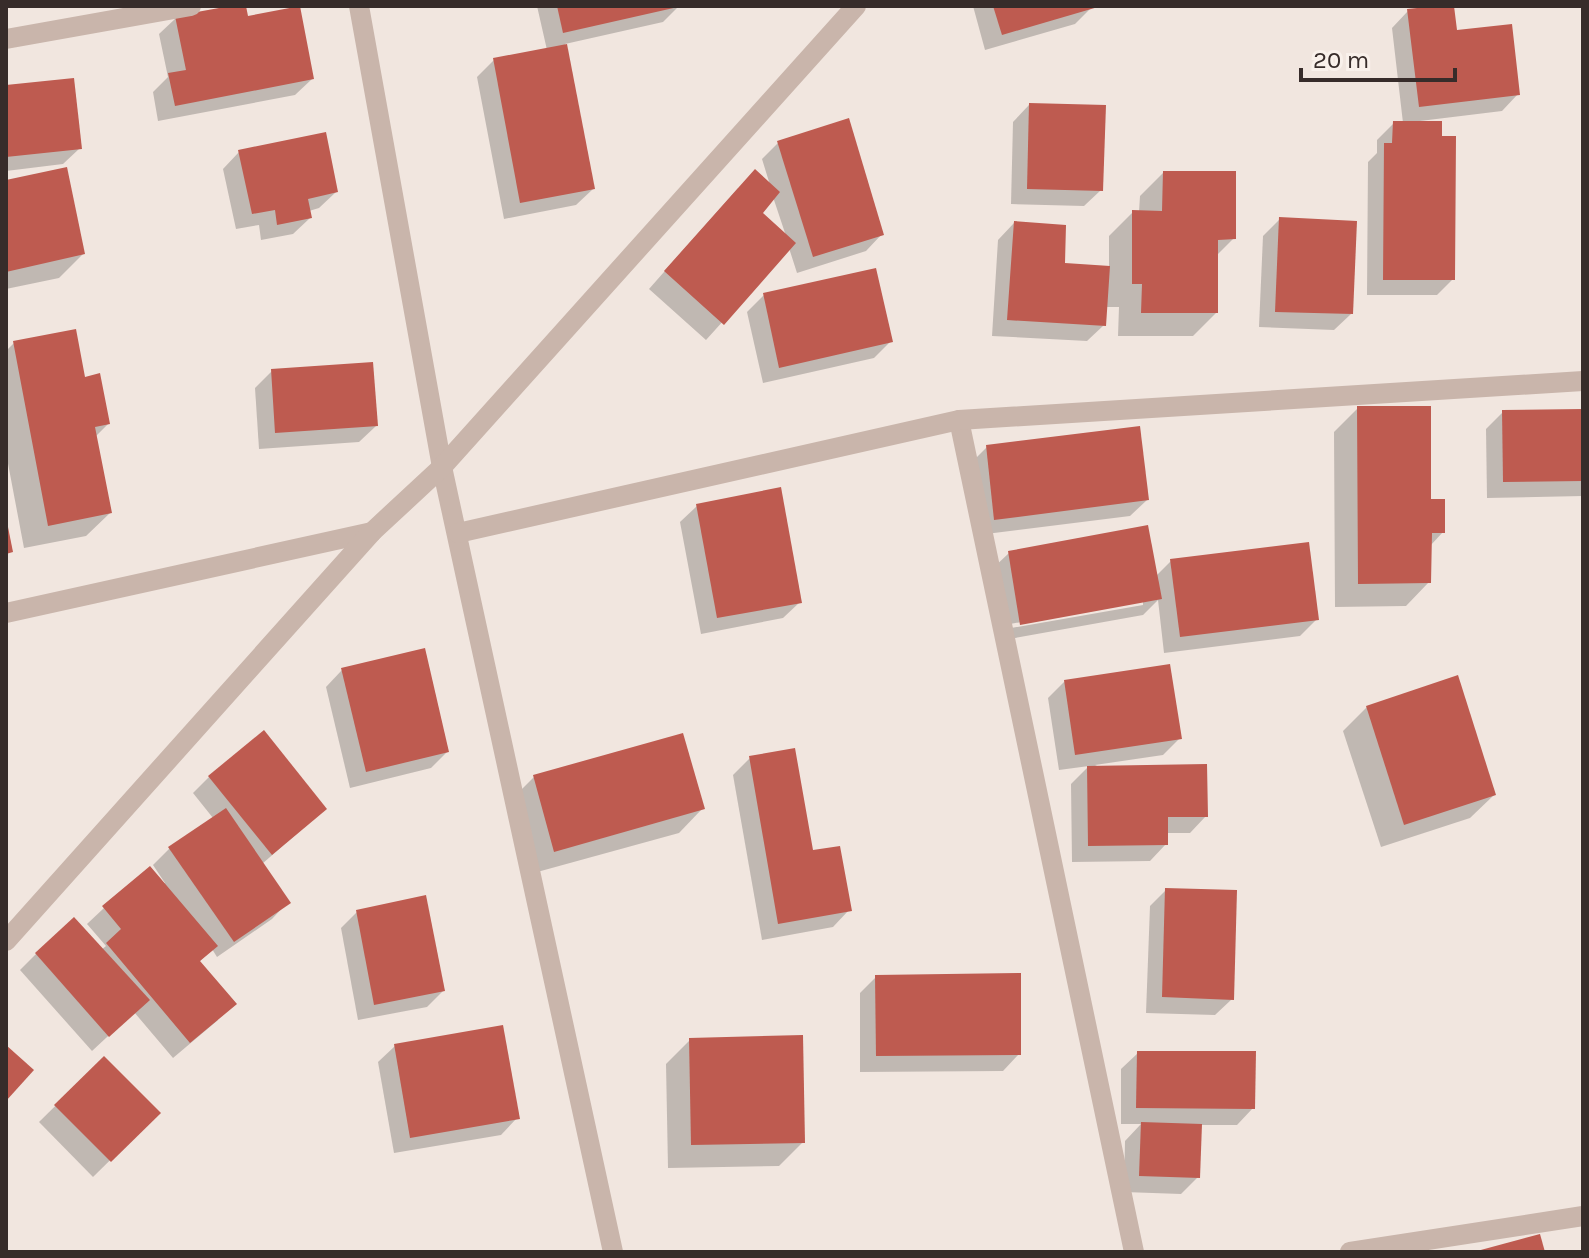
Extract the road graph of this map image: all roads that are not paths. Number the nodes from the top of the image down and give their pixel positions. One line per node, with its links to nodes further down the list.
1 (191, 6): 4 (street)
2 (359, 6): 7 (street)
3 (856, 6): 7 (street)
4 (6, 39)
5 (1583, 381): 6 (street)
6 (959, 420): 9 (street); 14 (street)
7 (442, 467): 8 (street); 9 (street)
8 (372, 532): 10 (street); 11 (street)
9 (458, 533): 13 (street)
10 (6, 613)
11 (6, 941)
12 (1583, 1216): 15 (street)
13 (613, 1252)
14 (1134, 1252)
15 (1350, 1252)

